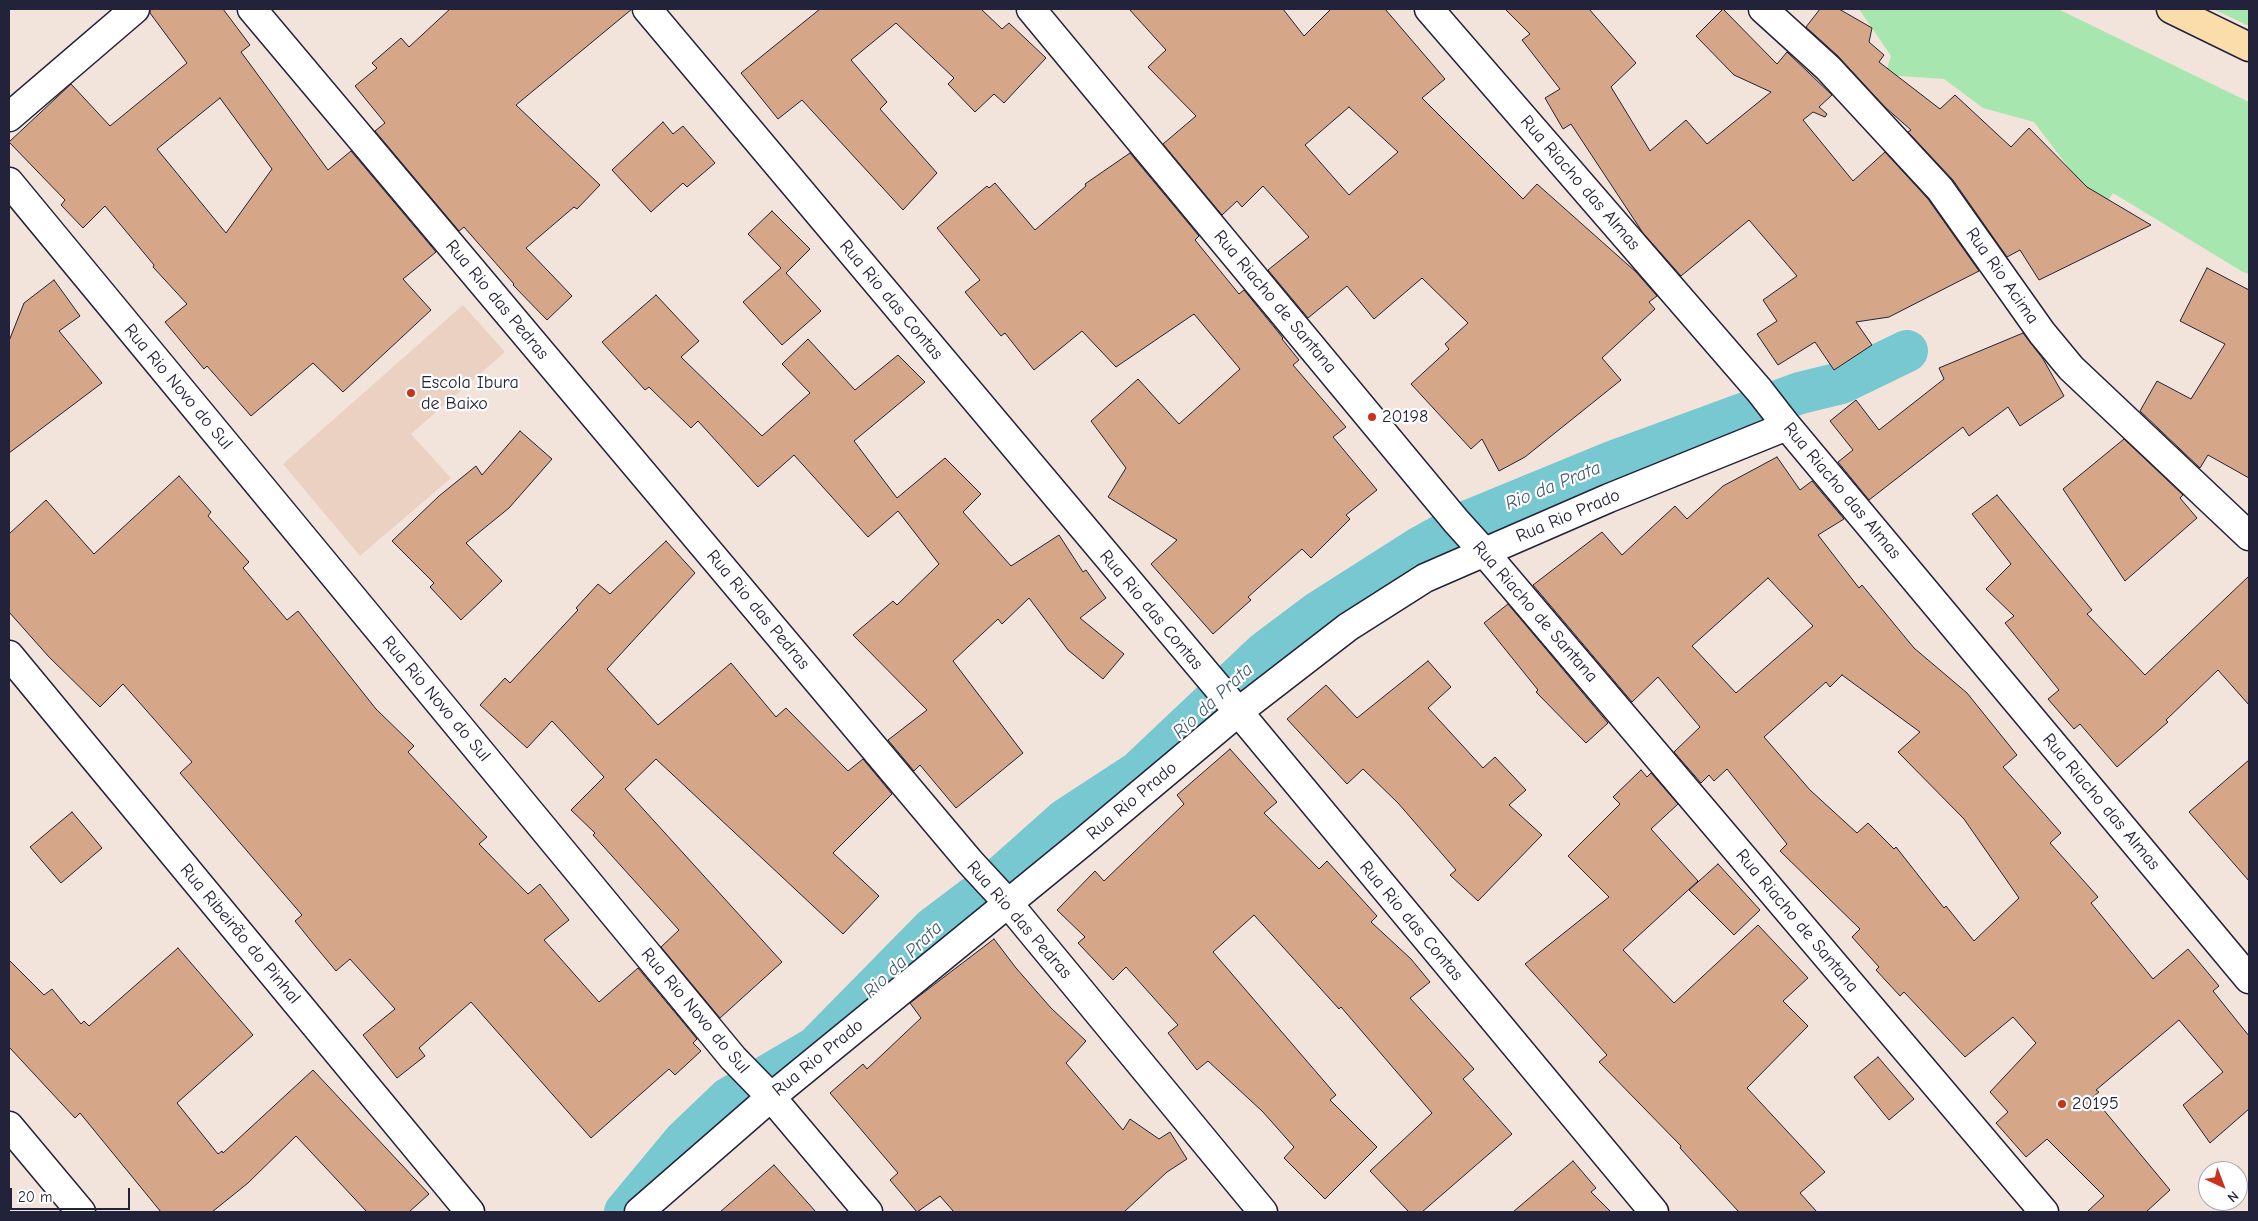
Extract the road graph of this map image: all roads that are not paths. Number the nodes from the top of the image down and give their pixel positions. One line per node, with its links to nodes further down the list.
1 (135, 9): 9 (street)
2 (252, 9): 16 (street, Rua Rio das Pedras)
3 (647, 9): 15 (street, Rua Rio das Contas)
4 (1031, 9): 13 (street, Rua Riacho de Santana)
5 (1429, 9): 11 (street, Rua Riacho das Almas)
6 (1762, 9): 12 (street, Rua Rio Acima)
7 (2172, 9): 8 (highway)
8 (2249, 46)
9 (9, 117)
10 (9, 182): 18 (street, Rua Rio Novo do Sul)
11 (1777, 413): 13 (street, Rua Rio Prado); 17 (street, Rua Riacho das Almas)
12 (2249, 536)
13 (1483, 550): 15 (street, Rua Rio Prado); 26 (street, Rua Riacho de Santana)
14 (9, 655): 21 (street, Rua Ribeirão do Pinhal)
15 (1237, 711): 16 (street, Rua Rio Prado); 25 (street, Rua Rio das Contas)
16 (1005, 900): 18 (street, Rua Rio Prado); 24 (street, Rua Rio das Pedras)
17 (2249, 979)
18 (768, 1094): 22 (street, Rua Rio Prado); 23 (street, Rua Rio Novo do Sul)
19 (9, 1126): 20 (street)
20 (81, 1212)
21 (470, 1212)
22 (639, 1212)
23 (868, 1212)
24 (1263, 1212)
25 (1654, 1212)
26 (2044, 1212)

